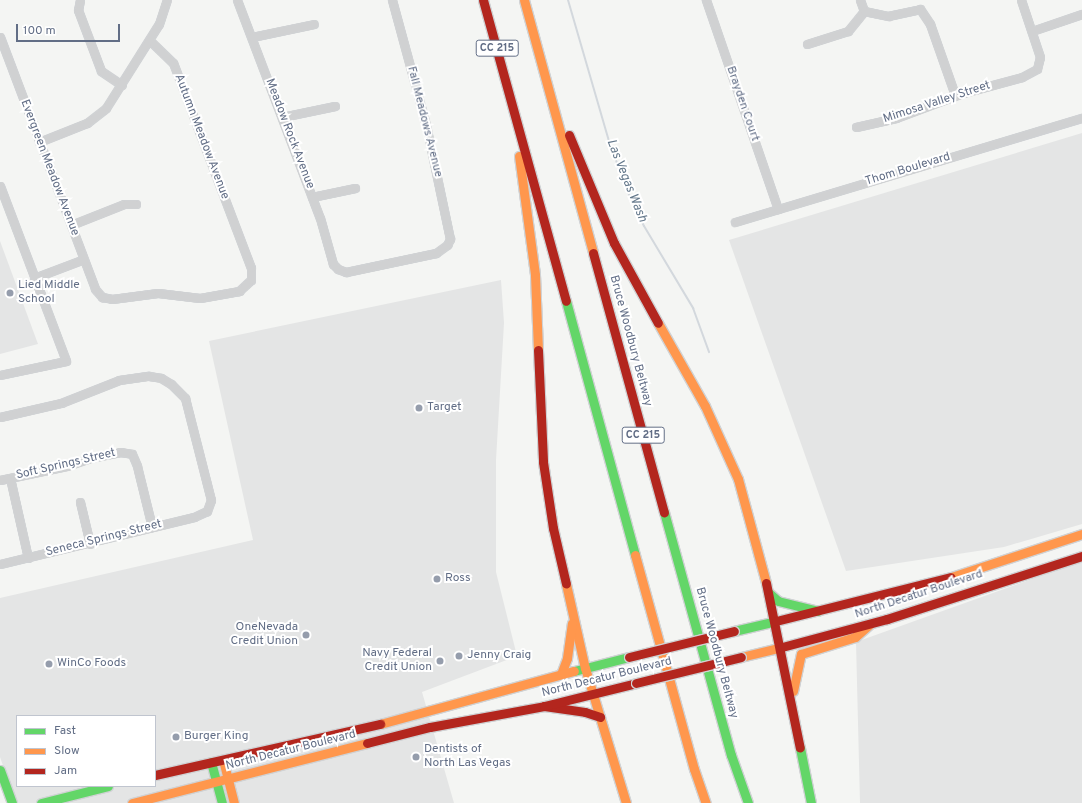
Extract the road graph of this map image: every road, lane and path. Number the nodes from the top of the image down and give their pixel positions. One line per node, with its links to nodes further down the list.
1 (80, 0): 19 (street)
2 (237, 0): 15 (street, Meadow Rock Avenue)
3 (392, 0): 35 (street, Fall Meadows Avenue)
4 (483, 0): 21 (main road, CC 215)
5 (524, 0): 18 (main road, Bruce Woodbury Beltway / CC 215)
6 (706, 0): 31 (street, Brayden Court)
7 (860, 0): 10 (street)
8 (1021, 0): 13 (street)
9 (169, 2): 16 (street)
10 (864, 11): 17 (street); 20 (street)
11 (1082, 14): 13 (street)
12 (314, 24): 15 (street)
13 (1032, 31): 20 (street, Mimosa Valley Street)
14 (0, 37): 26 (street, Evergreen Meadow Avenue)
15 (252, 37): 23 (street, Meadow Rock Avenue)
16 (149, 40): 19 (street); 37 (street, Autumn Meadow Avenue)
17 (807, 44)
18 (542, 66): 49 (main road); 75 (main road, Bruce Woodbury Beltway / CC 215)
19 (122, 85): 26 (street)
20 (955, 95): 25 (street, Mimosa Valley Street)
21 (510, 97): 51 (main road); 74 (main road, CC 215)
22 (335, 106): 23 (street)
23 (282, 117): 29 (street, Meadow Rock Avenue)
24 (1082, 118): 31 (street, Thom Boulevard)
25 (856, 127)
26 (39, 142): 33 (street, Evergreen Meadow Avenue)
27 (0, 186): 36 (street)
28 (355, 188): 29 (street)
29 (312, 197): 35 (street, Meadow Rock Avenue)
30 (136, 204): 33 (street)
31 (778, 209): 32 (street, Thom Boulevard)
32 (735, 222)
33 (71, 225): 34 (street, Evergreen Meadow Avenue)
34 (84, 259): 36 (street); 37 (street, Evergreen Meadow Avenue)
35 (338, 269)
36 (34, 278): 38 (street)
37 (102, 297)
38 (0, 375)
39 (0, 416): 43 (street, Seneca Springs Street)
40 (10, 478): 41 (street, Soft Springs Street); 43 (street, Soft Springs Street); 47 (street)
41 (0, 480)
42 (80, 502): 45 (street)
43 (152, 526): 45 (street, Seneca Springs Street)
44 (1082, 534): 50 (main road, North Decatur Boulevard)
45 (90, 544): 47 (street, Seneca Springs Street)
46 (1082, 556): 53 (main road, North Decatur Boulevard)
47 (28, 558): 48 (street, Seneca Springs Street)
48 (0, 564)
49 (768, 592): 50 (main road); 52 (main road)
50 (818, 611): 52 (main road, North Decatur Boulevard)
51 (573, 617): 55 (main road); 56 (main road)
52 (776, 621): 54 (main road); 55 (main road, North Decatur Boulevard, bridge)
53 (870, 624): 54 (main road, North Decatur Boulevard); 58 (main road)
54 (782, 647): 57 (main road, North Decatur Boulevard, bridge); 58 (main road)
55 (585, 668): 56 (main road, North Decatur Boulevard); 57 (main road)
56 (561, 674): 61 (main road, North Decatur Boulevard)
57 (593, 694): 59 (main road, North Decatur Boulevard); 60 (main road)
58 (791, 699): 76 (main road)
59 (544, 706): 60 (main road); 65 (main road, North Decatur Boulevard)
60 (600, 717): 73 (main road)
61 (223, 760): 62 (main road, North Decatur Boulevard); 65 (main road)
62 (211, 762): 64 (main road, North Decatur Boulevard); 66 (main road)
63 (0, 770): 68 (main road)
64 (156, 775)
65 (227, 779): 66 (main road, North Decatur Boulevard); 72 (main road)
66 (216, 782): 70 (main road, North Decatur Boulevard); 71 (main road)
67 (104, 787): 69 (main road)
68 (12, 803)
69 (41, 803)
70 (132, 803)
71 (222, 803)
72 (234, 803)
73 (626, 803)
74 (706, 803)
75 (748, 803)
76 (811, 803)

